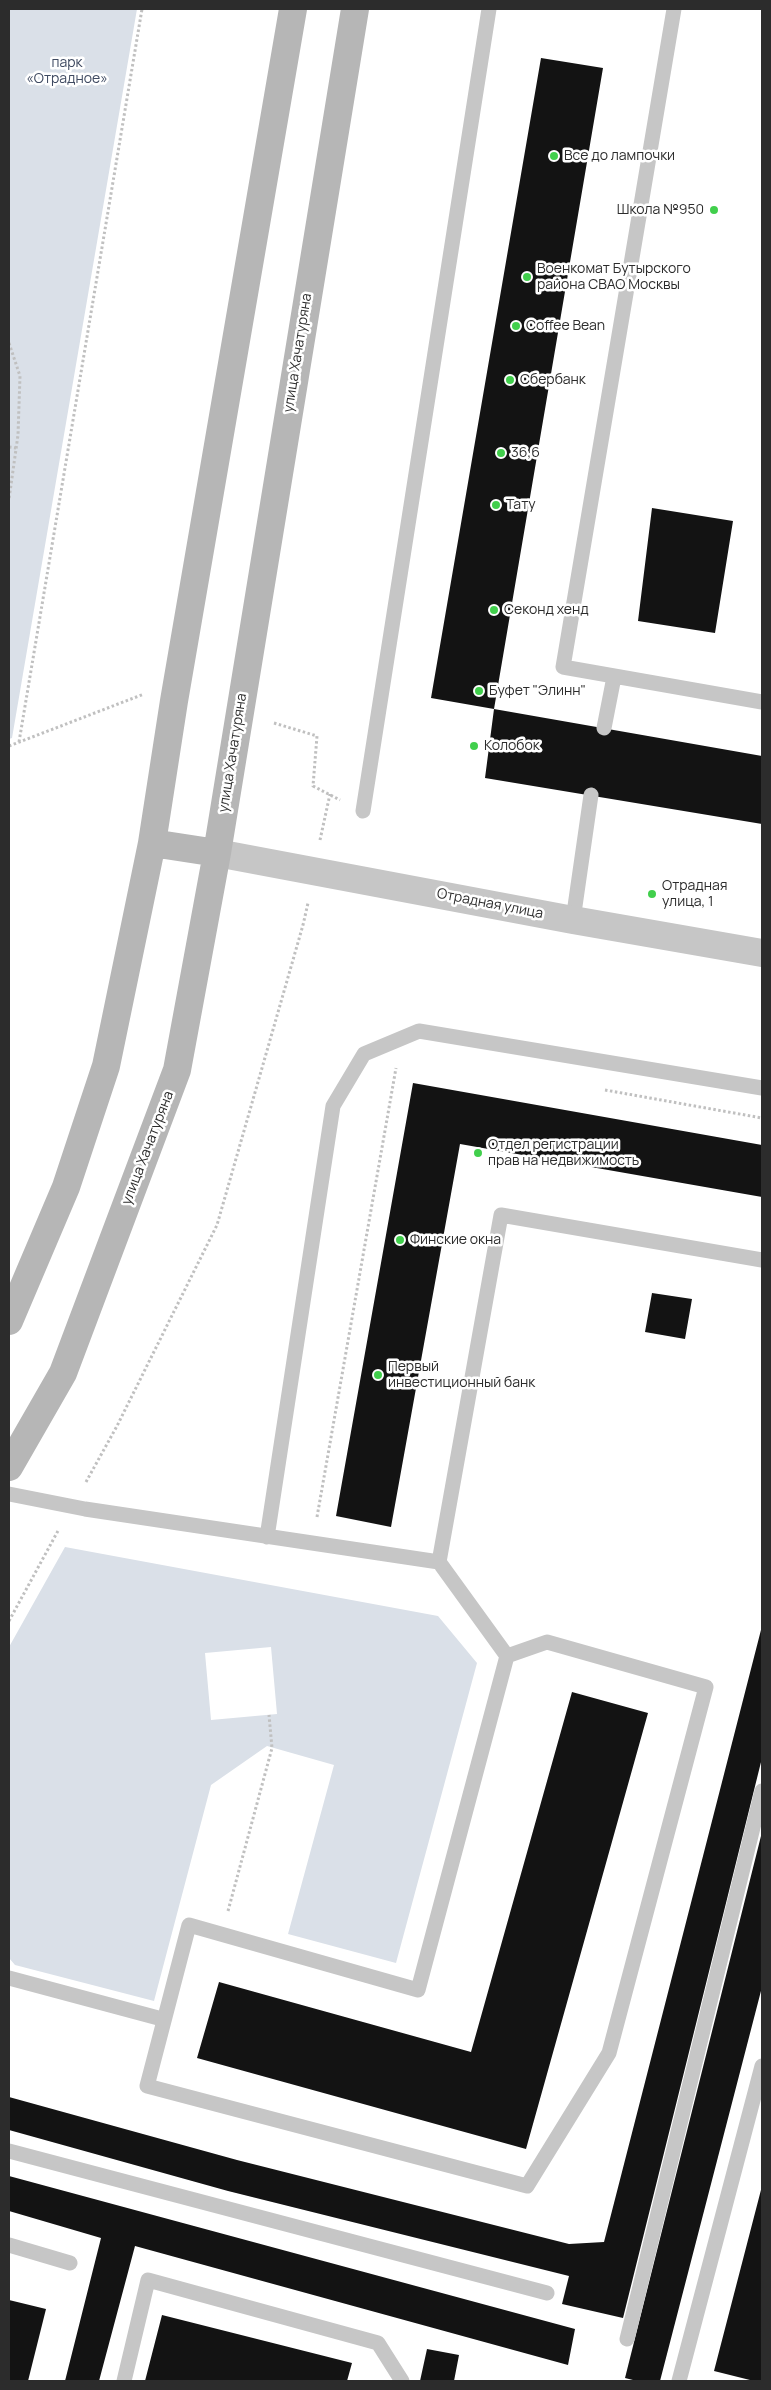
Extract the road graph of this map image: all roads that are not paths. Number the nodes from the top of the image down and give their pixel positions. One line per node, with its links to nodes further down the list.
1 (294, 9): 10 (main road)
2 (355, 9): 11 (main road, улица Хачатуряна)
3 (489, 9): 9 (lane)
4 (674, 9): 5 (lane)
5 (614, 677): 6 (lane); 7 (lane)
6 (762, 702)
7 (604, 728)
8 (591, 795): 12 (lane)
9 (362, 811)
10 (152, 843): 11 (main road); 16 (main road)
11 (218, 853): 12 (street, Отрадная улица); 17 (main road, улица Хачатуряна)
12 (574, 920): 13 (street, Отрадная улица)
13 (762, 953)
14 (762, 1088): 19 (lane)
15 (762, 1260): 20 (lane)
16 (9, 1321)
17 (9, 1467)
18 (9, 1494): 19 (lane)
19 (266, 1537): 20 (lane)
20 (439, 1562): 21 (lane)
21 (507, 1656): 24 (lane); 24 (lane)
22 (762, 1791): 30 (lane)
23 (9, 1978): 24 (lane)
24 (162, 2019)
25 (762, 2066): 33 (lane)
26 (9, 2151): 29 (lane)
27 (9, 2245): 28 (lane)
28 (70, 2263)
29 (547, 2293)
30 (627, 2339)
31 (124, 2381): 32 (lane)
32 (402, 2381)
33 (679, 2381)

